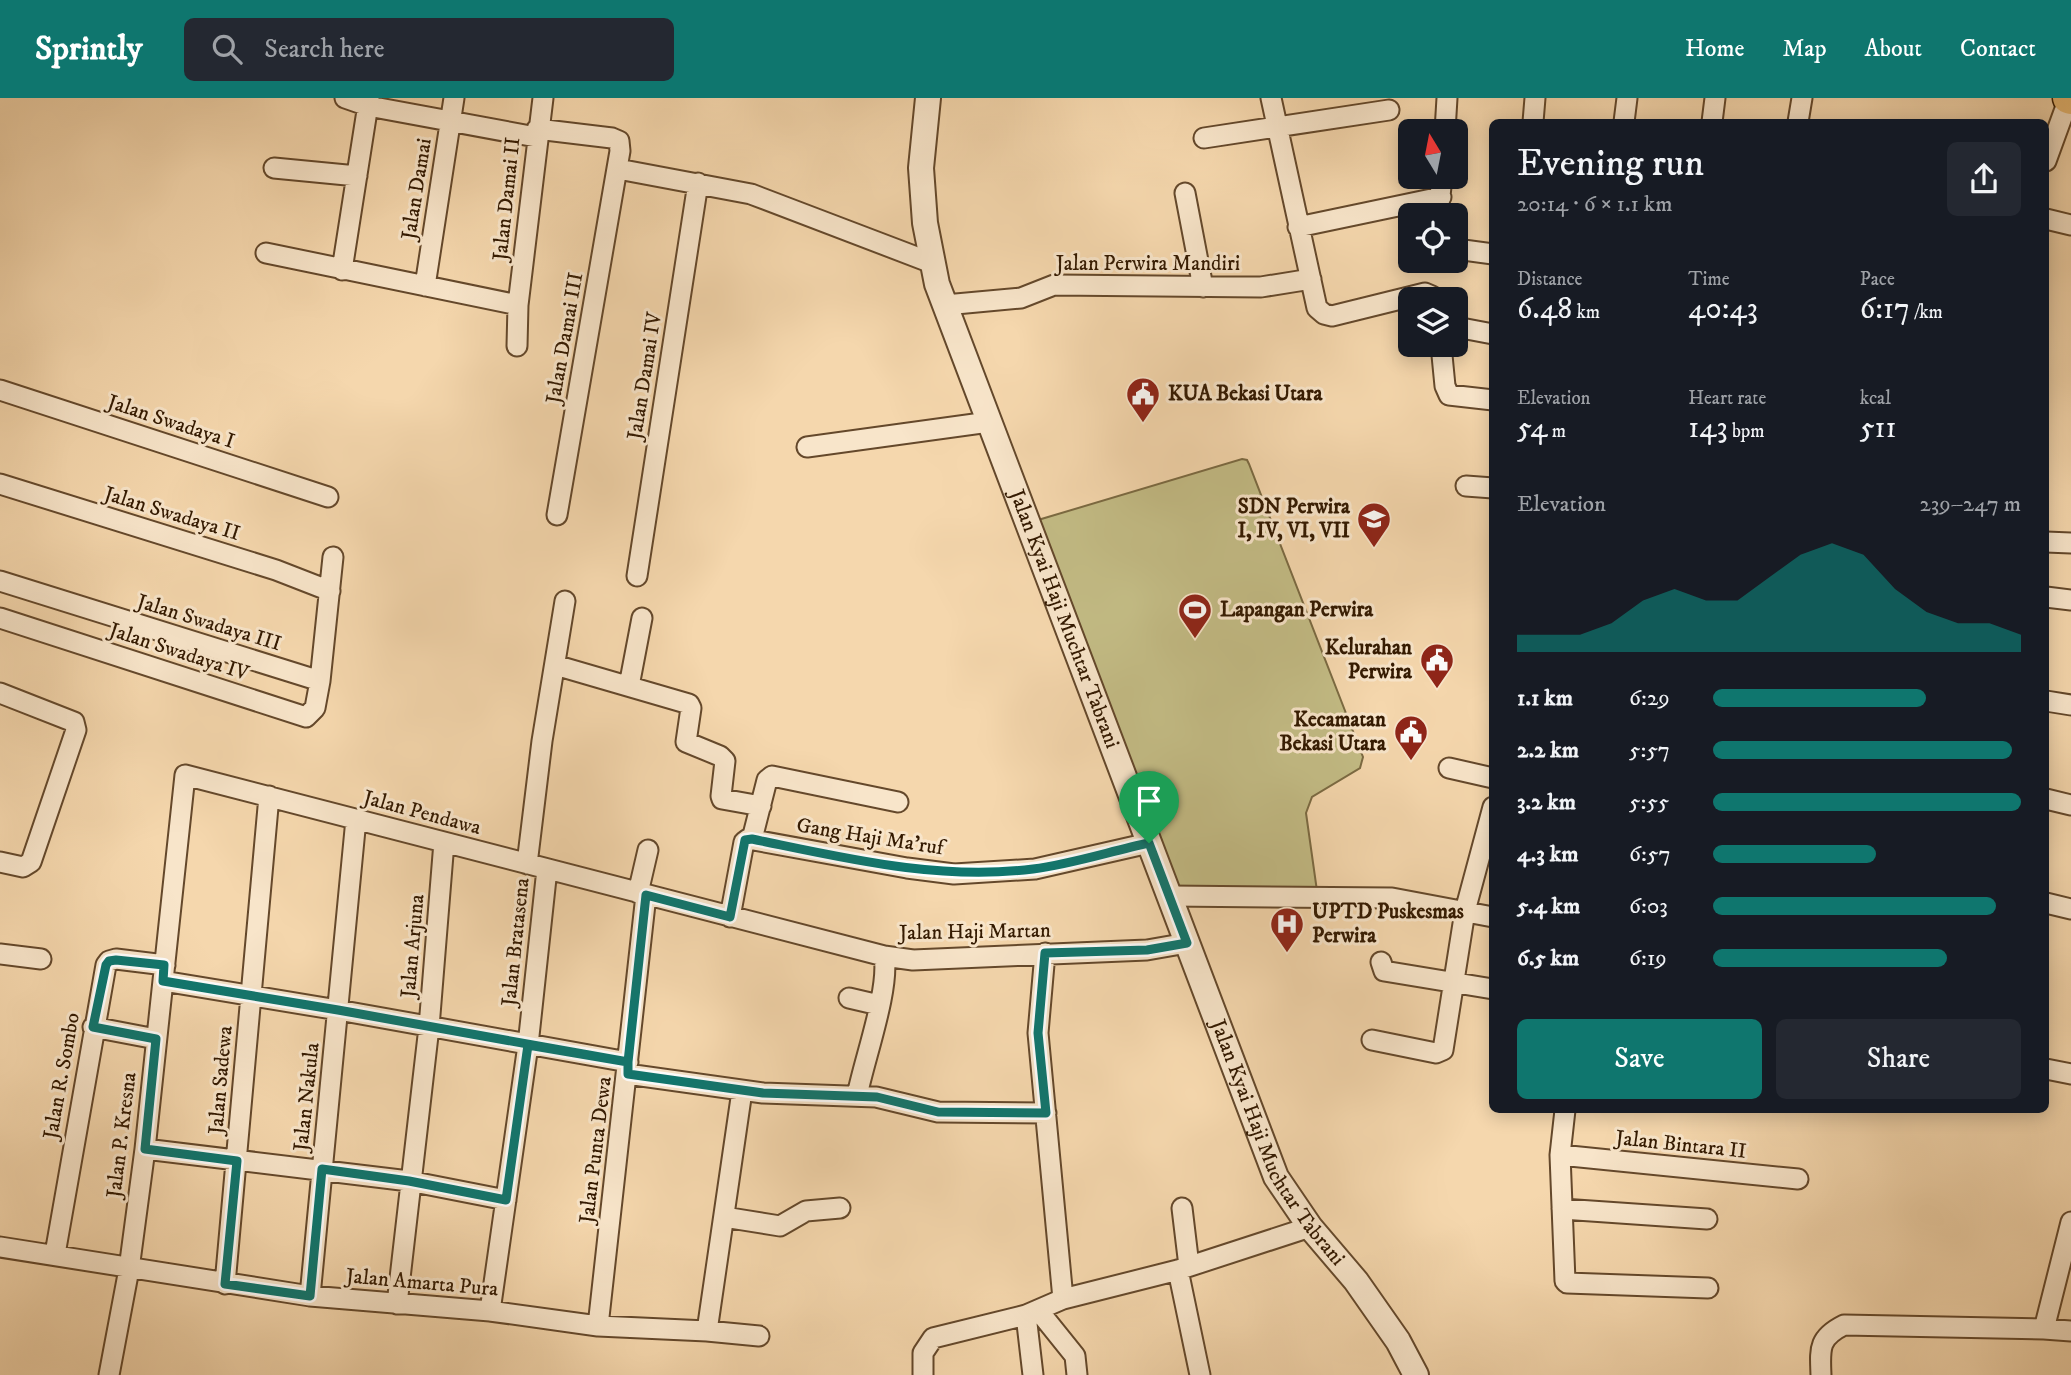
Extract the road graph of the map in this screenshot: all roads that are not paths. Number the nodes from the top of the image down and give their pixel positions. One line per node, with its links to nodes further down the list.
1 (345, 98): 12 (street)
2 (454, 98): 19 (street, Jalan Damai)
3 (543, 98): 21 (street, Jalan Damai II)
4 (928, 98): 36 (street, Jalan Kyai Haji Muchtar Tabrani)
5 (1271, 98): 20 (street)
6 (1447, 98): 14 (street)
7 (1534, 98): 15 (street)
8 (1627, 98): 16 (street)
9 (1715, 98): 17 (street)
10 (1802, 98): 18 (street)
11 (2069, 98): 23 (street)
12 (368, 102): 19 (street); 26 (street)
13 (1389, 110): 20 (street)
14 (1446, 119)
15 (1532, 119)
16 (1624, 119)
17 (1712, 119)
18 (1798, 119)
19 (450, 122): 21 (street); 39 (street, Jalan Damai)
20 (1276, 126): 22 (street); 32 (street)
21 (537, 133): 25 (street, Jalan Damai III); 42 (street, Jalan Damai II)
22 (1204, 138)
23 (2049, 154)
24 (274, 168): 26 (street)
25 (618, 169): 27 (street); 56 (street, Jalan Damai III)
26 (356, 176): 37 (street)
27 (698, 183): 36 (street); 60 (street, Jalan Damai IV)
28 (1185, 193): 40 (street)
29 (1441, 196): 32 (street)
30 (2049, 220): 31 (street)
31 (2071, 225)
32 (1298, 227): 38 (street)
33 (1468, 251): 35 (street)
34 (266, 253): 37 (street)
35 (1489, 253)
36 (932, 263): 43 (street, Jalan Kyai Haji Muchtar Tabrani)
37 (342, 270): 39 (street)
38 (1311, 279): 40 (street, Jalan Perwira Mandiri); 41 (street)
39 (425, 286): 42 (street)
40 (1203, 287): 43 (street, Jalan Perwira Mandiri)
41 (1398, 300)
42 (518, 304): 46 (street, Jalan Damai II)
43 (945, 305): 50 (street, Jalan Kyai Haji Muchtar Tabrani)
44 (1468, 329): 45 (street)
45 (1489, 333)
46 (517, 346)
47 (1442, 357): 49 (street)
48 (0, 390): 55 (street, Jalan Swadaya I)
49 (1489, 400)
50 (989, 422): 51 (street); 85 (street, Jalan Kyai Haji Muchtar Tabrani)
51 (807, 447)
52 (0, 484): 62 (street, Jalan Swadaya II)
53 (1466, 486): 54 (street)
54 (1489, 488)
55 (328, 497)
56 (557, 515)
57 (2049, 542): 58 (street)
58 (2071, 543)
59 (333, 557): 62 (street)
60 (638, 576)
61 (0, 581): 69 (street, Jalan Swadaya III)
62 (330, 591): 69 (street)
63 (2049, 597): 64 (street)
64 (2071, 600)
65 (565, 601): 68 (street)
66 (0, 618): 69 (street, Jalan Swadaya IV)
67 (642, 618): 70 (street)
68 (555, 665): 70 (street); 89 (street)
69 (320, 681)
70 (629, 686): 81 (street)
71 (0, 693): 88 (street)
72 (2049, 701): 73 (street)
73 (2071, 705)
74 (1449, 768): 76 (street)
75 (186, 775): 77 (street, Jalan Pendawa); 104 (street, Jalan P. Kresna)
76 (1489, 777)
77 (269, 796): 82 (street, Jalan Pendawa); 107 (street, Jalan Sadewa)
78 (2049, 800): 80 (street)
79 (898, 802): 81 (street)
80 (2071, 805)
81 (761, 806): 83 (street)
82 (356, 819): 84 (street, Jalan Pendawa); 110 (street, Jalan Nakula)
83 (752, 839): 85 (street, Gang Haji Ma'ruf); 97 (street)
84 (444, 842): 89 (street, Jalan Pendawa); 112 (street, Jalan Arjuna)
85 (1149, 843): 92 (street, Jalan Kyai Haji Muchtar Tabrani)
86 (1488, 847): 95 (street)
87 (648, 850): 91 (street, Jalan Punta Dewa)
88 (0, 862)
89 (527, 864): 90 (street, Jalan Pendawa)
90 (547, 869): 91 (street, Jalan Pendawa); 115 (street, Jalan Bratasena)
91 (642, 894): 97 (street, Jalan Haji Martan); 116 (street, Jalan Punta Dewa)
92 (1169, 896): 95 (street); 98 (street, Jalan Kyai Haji Muchtar Tabrani)
93 (2049, 904): 94 (street)
94 (2071, 909)
95 (1465, 911): 96 (street); 105 (street)
96 (1489, 916)
97 (730, 917): 101 (street, Jalan Haji Martan)
98 (1187, 943): 99 (street, Jalan Haji Martan); 136 (street, Jalan Kyai Haji Muchtar Tabrani)
99 (1045, 953): 101 (street, Jalan Haji Martan); 121 (street)
100 (0, 954): 102 (street)
101 (884, 956): 109 (street)
102 (41, 959)
103 (1381, 962): 105 (street)
104 (164, 973): 107 (street); 111 (street, Jalan R. Sombo); 113 (street, Jalan P. Kresna)
105 (1454, 983): 106 (street); 114 (street)
106 (1489, 988)
107 (251, 996): 110 (street); 125 (street, Jalan Sadewa)
108 (849, 998): 109 (street)
109 (880, 1005): 120 (street)
110 (338, 1010): 112 (street); 126 (street, Jalan Nakula)
111 (93, 1027): 113 (street); 138 (street, Jalan R. Sombo)
112 (429, 1027): 115 (street); 128 (street, Jalan Arjuna)
113 (156, 1039): 123 (street, Jalan P. Kresna)
114 (1372, 1040)
115 (528, 1045): 116 (street); 129 (street, Jalan Bratasena)
116 (628, 1068): 119 (street); 148 (street, Jalan Punta Dewa)
117 (2049, 1070): 118 (street)
118 (2071, 1074)
119 (742, 1091): 120 (street); 133 (street)
120 (857, 1096): 121 (street)
121 (1046, 1113): 144 (street)
122 (1564, 1113): 124 (street)
123 (145, 1149): 125 (street); 140 (street, Jalan P. Kresna)
124 (1560, 1156): 127 (street, Jalan Bintara II); 132 (street)
125 (237, 1161): 126 (street); 141 (street, Jalan Sadewa)
126 (322, 1169): 128 (street); 143 (street, Jalan Nakula)
127 (1798, 1179)
128 (409, 1181): 129 (street); 145 (street, Jalan Arjuna)
129 (506, 1200): 146 (street, Jalan Bratasena)
130 (840, 1208): 133 (street)
131 (1182, 1208): 139 (street)
132 (1562, 1209): 134 (street); 142 (street)
133 (724, 1217): 150 (street)
134 (1707, 1219)
135 (2071, 1222): 149 (street)
136 (1310, 1227): 139 (street); 158 (street, Jalan Kyai Haji Muchtar Tabrani)
137 (0, 1247): 138 (street, Jalan Amarta Pura)
138 (55, 1254): 140 (street, Jalan Amarta Pura)
139 (1184, 1268): 144 (street); 157 (street)
140 (129, 1269): 141 (street, Jalan Amarta Pura); 153 (street, Jalan P. Kresna)
141 (225, 1284): 143 (street, Jalan Amarta Pura)
142 (1708, 1288)
143 (310, 1296): 145 (street, Jalan Amarta Pura)
144 (1063, 1299): 147 (street)
145 (397, 1304): 146 (street, Jalan Amarta Pura)
146 (490, 1311): 148 (street, Jalan Amarta Pura)
147 (1032, 1312): 154 (street); 155 (street); 156 (street)
148 (598, 1326): 150 (street, Jalan Amarta Pura)
149 (2044, 1329): 151 (street); 159 (street)
150 (707, 1331): 152 (street, Jalan Amarta Pura)
151 (2071, 1331)
152 (759, 1336)
153 (109, 1375)
154 (923, 1375)
155 (1033, 1375)
156 (1077, 1375)
157 (1200, 1375)
158 (1416, 1375)
159 (1821, 1375)

